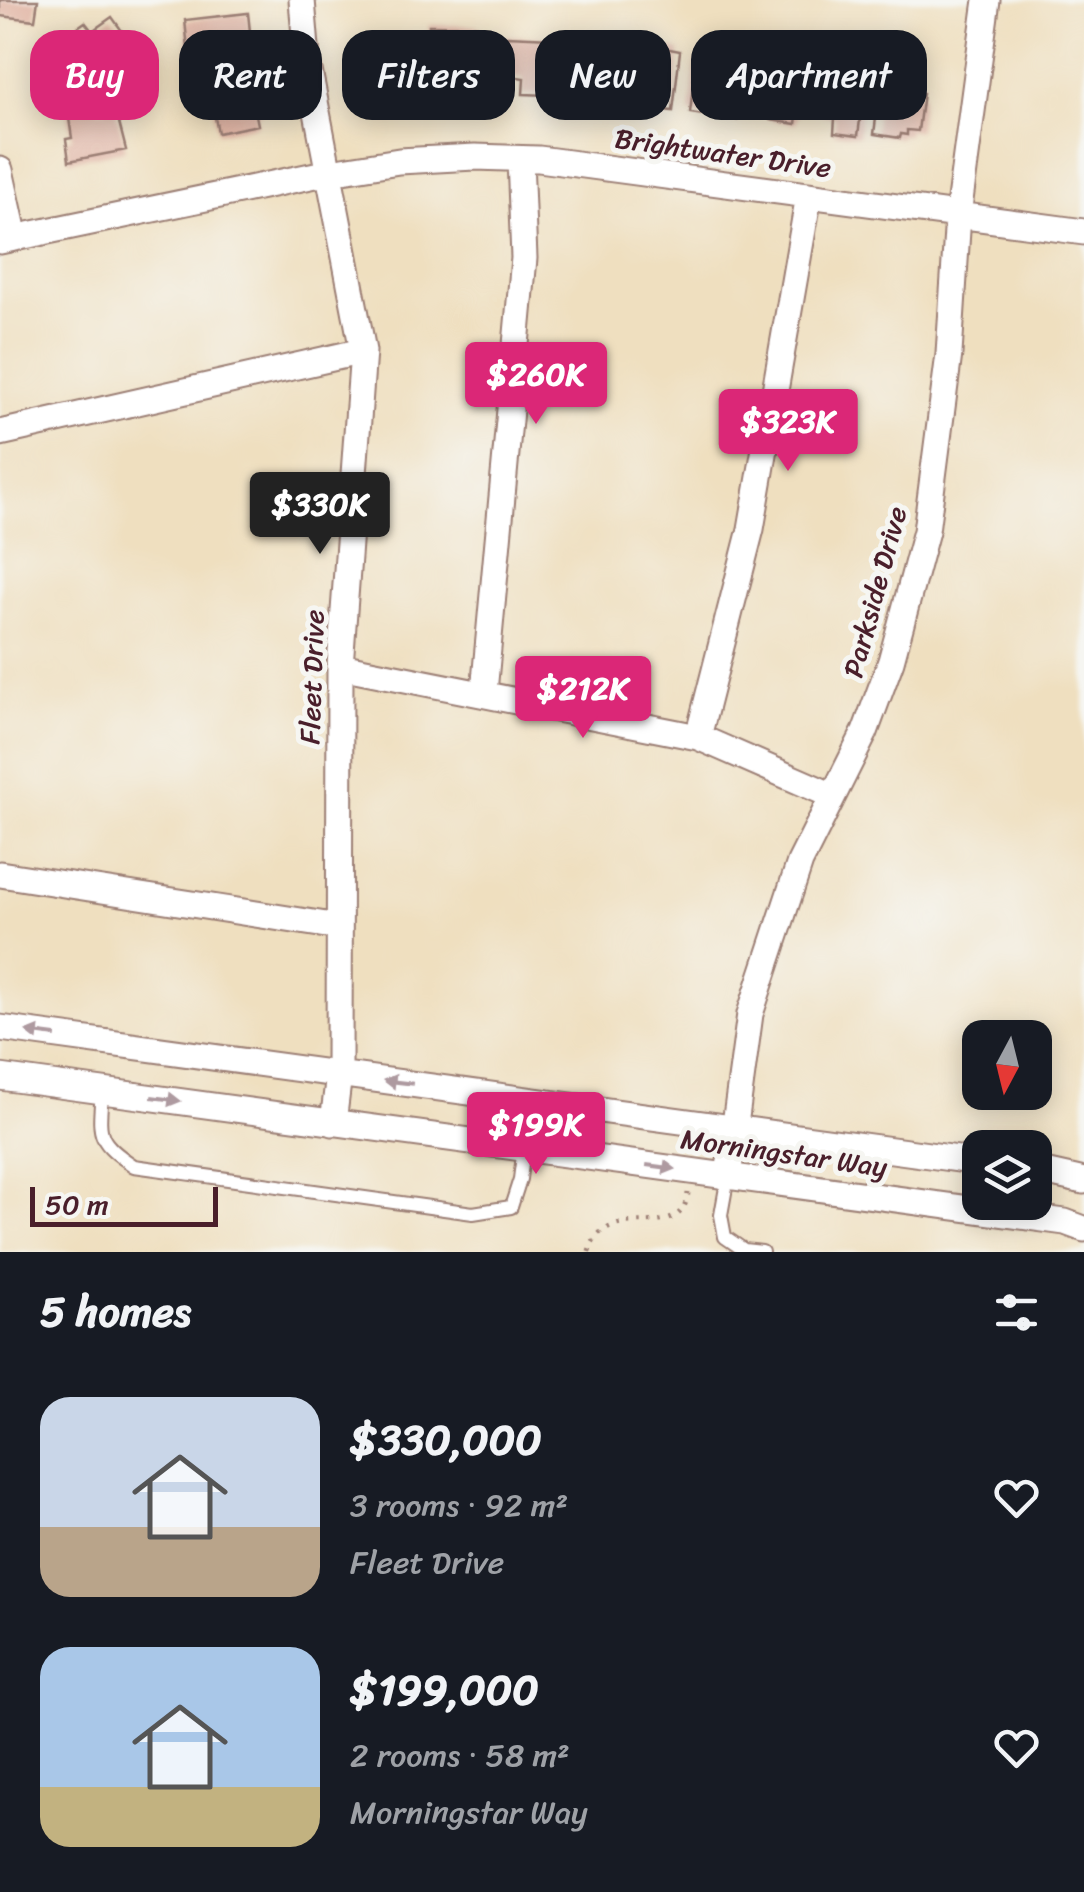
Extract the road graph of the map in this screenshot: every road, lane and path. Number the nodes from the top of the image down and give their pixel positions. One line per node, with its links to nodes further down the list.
1 (302, 0): 5 (street, Fleet Drive)
2 (987, 0): 7 (street, Parkside Drive)
3 (520, 159): 5 (street, Brightwater Drive); 6 (street, Brightwater Drive); 13 (street)
4 (0, 170): 9 (street)
5 (330, 172): 9 (street, Brightwater Drive); 10 (street, Fleet Drive)
6 (809, 195): 7 (street, Brightwater Drive); 14 (street)
7 (958, 215): 8 (street, Brightwater Drive); 15 (street, Parkside Drive)
8 (1084, 232)
9 (7, 240)
10 (363, 351): 11 (street); 12 (street, Fleet Drive)
11 (0, 433)
12 (340, 666): 13 (street); 17 (street, Fleet Drive)
13 (484, 692): 14 (street)
14 (698, 738): 15 (street)
15 (833, 796): 23 (street, Parkside Drive)
16 (0, 874): 17 (street)
17 (338, 927): 19 (street, Fleet Drive)
18 (0, 1028): 19 (street, Morningstar Way, one-way to 18)
19 (339, 1074): 22 (street, Fleet Drive); 23 (street, Morningstar Way, one-way to 19)
20 (0, 1078): 21 (street, Morningstar Way)
21 (102, 1090): 22 (street, Morningstar Way, one-way to 22); 24 (lane)
22 (334, 1122): 24 (street, Morningstar Way)
23 (734, 1126): 25 (street, Morningstar Way); 28 (street, Parkside Drive)
24 (524, 1148): 26 (street, Morningstar Way, one-way to 26)
25 (962, 1159)
26 (691, 1171): 28 (street, Morningstar Way); 31 (path)
27 (1052, 1174): 29 (street)
28 (728, 1176): 30 (street, Morningstar Way); 32 (lane)
29 (1084, 1182)
30 (1084, 1229)
31 (589, 1252)
32 (762, 1252)

